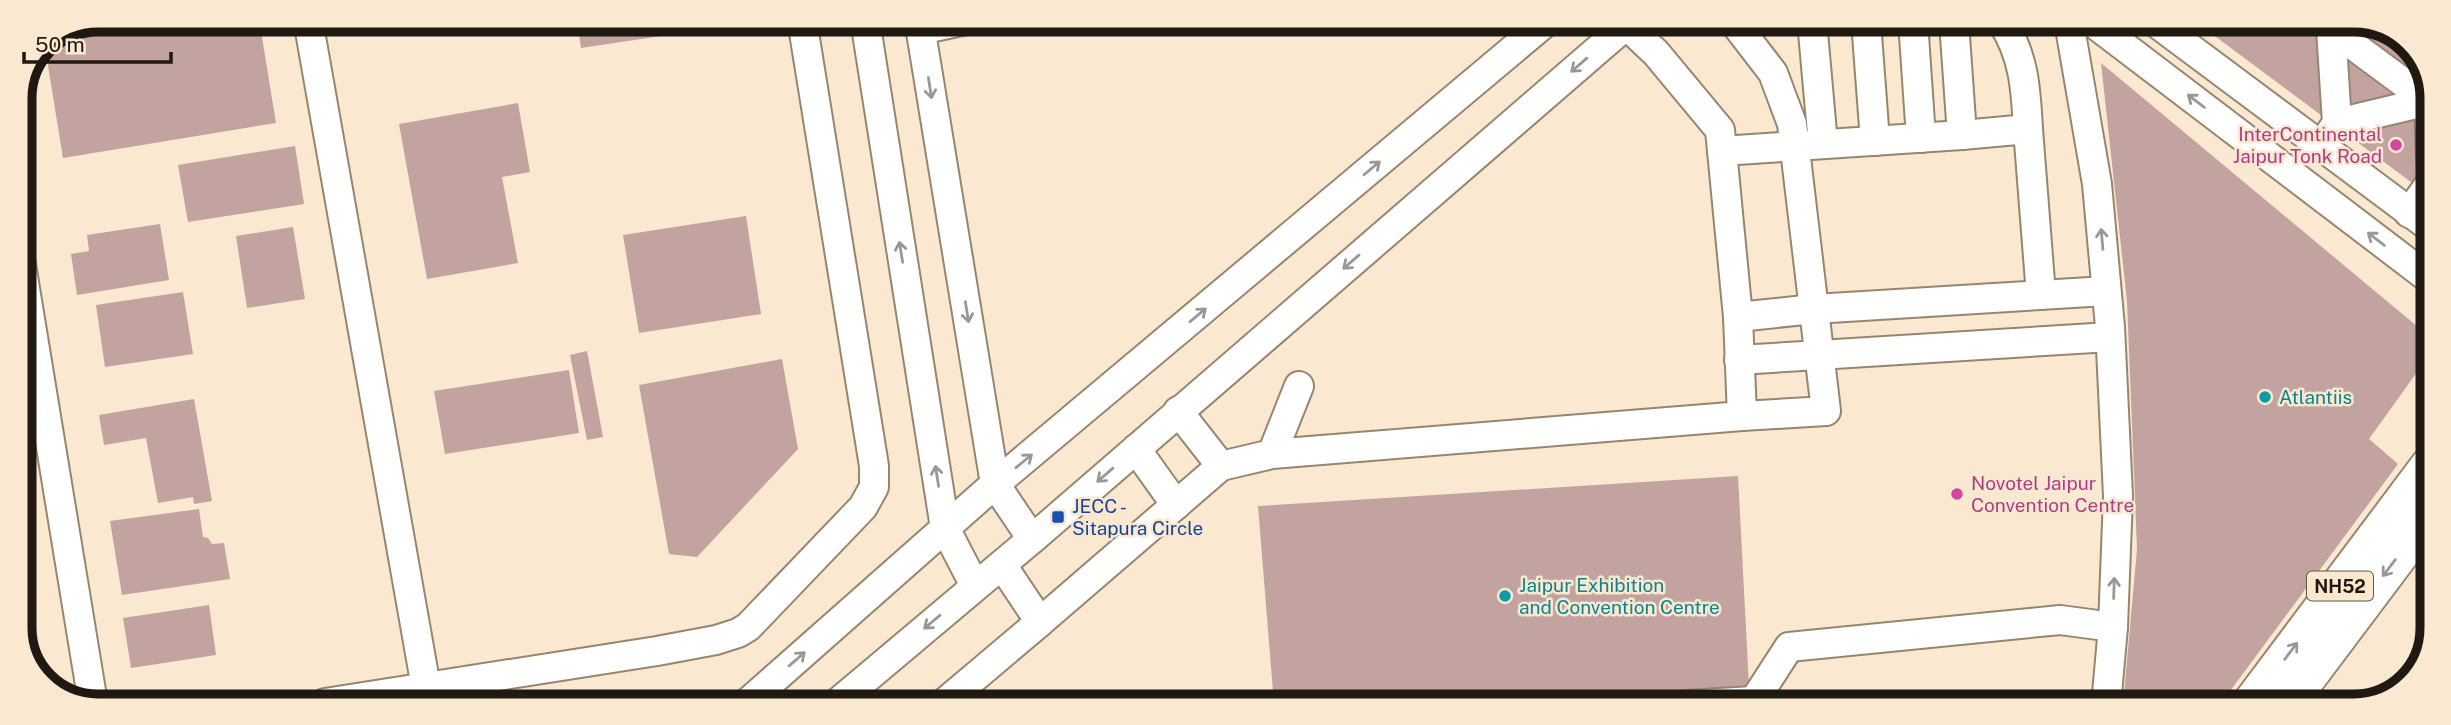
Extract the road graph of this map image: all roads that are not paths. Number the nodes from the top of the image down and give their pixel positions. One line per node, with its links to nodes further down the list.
1 (310, 32): 58 (street)
2 (804, 32): 58 (street)
3 (867, 32): 52 (street, one-way to 3)
4 (921, 32): 49 (street, one-way to 49)
5 (1534, 32): 49 (street, one-way to 5)
6 (1616, 32): 43 (street, one-way to 43)
7 (1635, 32): 29 (street)
8 (1741, 32): 27 (street)
9 (1813, 32): 26 (street)
10 (1867, 32): 25 (street)
11 (1914, 32): 24 (street)
12 (1955, 32): 23 (street)
13 (2008, 32): 22 (street)
14 (2071, 32): 32 (street, one-way to 14)
15 (2105, 32): 31 (street, one-way to 15)
16 (2168, 32): 28 (street)
17 (2328, 32): 21 (street)
18 (2336, 32): 19 (street)
19 (2419, 94)
20 (2419, 104): 21 (street)
21 (2337, 123): 28 (street)
22 (2028, 129): 23 (street); 33 (street)
23 (1962, 135): 24 (street)
24 (1921, 138): 25 (street)
25 (1875, 141): 26 (street)
26 (1823, 145): 27 (street)
27 (1794, 146): 29 (street); 35 (street)
28 (2321, 146): 30 (street)
29 (1722, 151): 36 (street)
30 (2420, 221)
31 (2419, 271)
32 (2106, 291): 33 (street); 38 (street)
33 (2041, 295): 34 (street)
34 (1980, 299): 35 (street); 39 (street)
35 (1814, 309): 36 (street); 40 (street)
36 (1738, 317): 41 (street)
37 (32, 330): 59 (street)
38 (2110, 337): 39 (street); 57 (street, one-way to 38)
39 (1981, 345): 40 (street)
40 (1819, 356): 41 (street); 44 (street)
41 (1739, 360): 44 (street)
42 (1299, 386): 46 (street)
43 (1178, 411): 45 (street); 47 (street)
44 (1742, 416): 46 (street)
45 (1136, 449): 50 (street); 53 (street, one-way to 53)
46 (1272, 454): 47 (street)
47 (1221, 466): 50 (street)
48 (2420, 480): 66 (highway, NH52, one-way to 48)
49 (995, 484): 52 (street); 53 (street)
50 (1176, 505): 56 (street)
51 (2420, 527): 67 (highway, NH52, one-way to 67)
52 (945, 528): 55 (street); 61 (street, one-way to 52)
53 (1032, 539): 54 (street)
54 (1002, 565): 55 (street); 56 (street)
55 (975, 586): 62 (street, one-way to 62)
56 (1040, 622): 63 (street)
57 (2113, 627): 64 (street); 65 (street)
58 (426, 687): 60 (street)
59 (91, 693)
60 (382, 694)
61 (757, 694)
62 (848, 694)
63 (955, 694)
64 (1759, 694)
65 (2107, 694)
66 (2259, 694)
67 (2294, 694)

